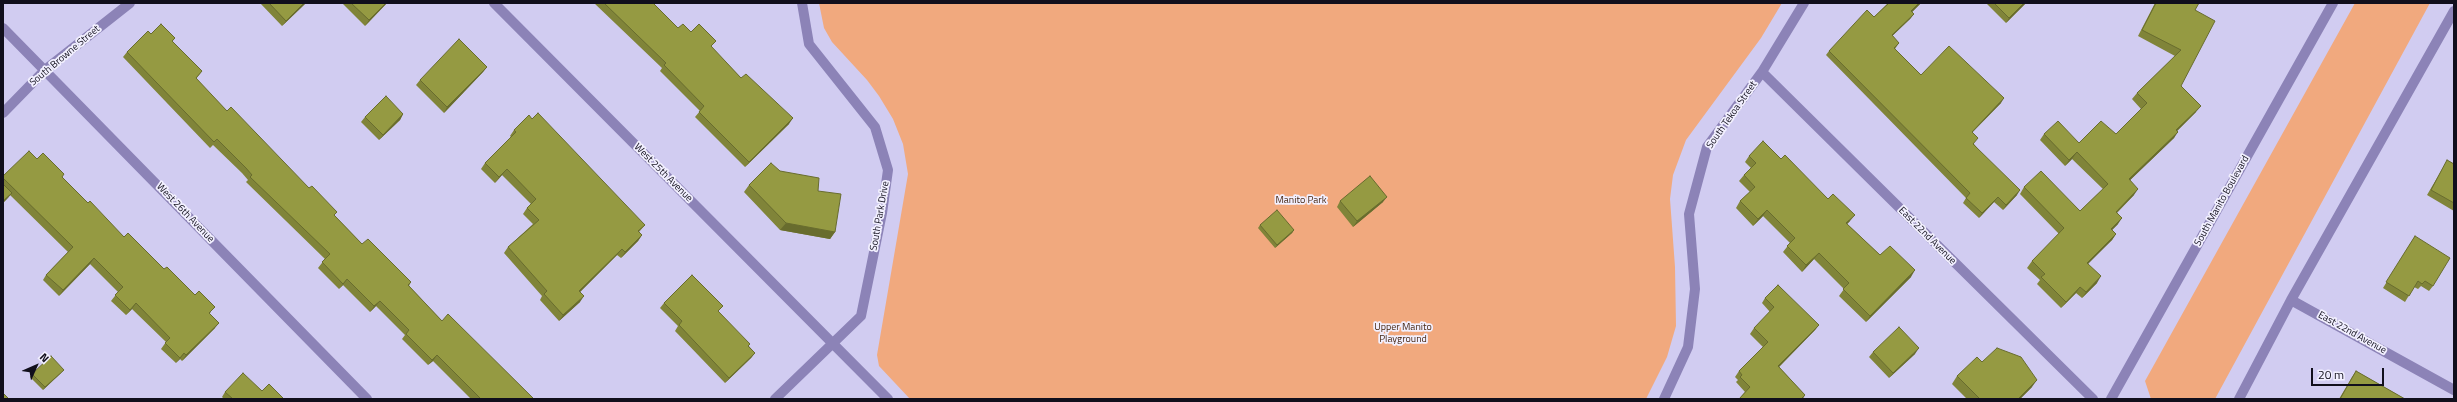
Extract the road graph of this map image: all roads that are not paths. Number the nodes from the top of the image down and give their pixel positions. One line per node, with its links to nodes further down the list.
1 (130, 3): 8 (street, South Browne Street)
2 (494, 3): 12 (street, West 25th Avenue)
3 (802, 3): 12 (street, South Park Drive)
4 (1804, 3): 9 (street, South Tekoa Street)
5 (2333, 3): 19 (street, South Manito Boulevard)
6 (2454, 11): 11 (street)
7 (3, 28): 8 (street, West 26th Avenue)
8 (45, 70): 10 (street, South Browne Street); 14 (street, West 26th Avenue)
9 (1762, 72): 17 (street, South Tekoa Street); 18 (street, East 22nd Avenue)
10 (3, 113)
11 (2292, 300): 13 (street, East 22nd Avenue); 20 (street)
12 (832, 344): 15 (street, South Park Drive); 16 (street, West 25th Avenue)
13 (2454, 390)
14 (367, 399)
15 (775, 399)
16 (888, 399)
17 (1664, 399)
18 (2093, 399)
19 (2111, 399)
20 (2239, 399)

